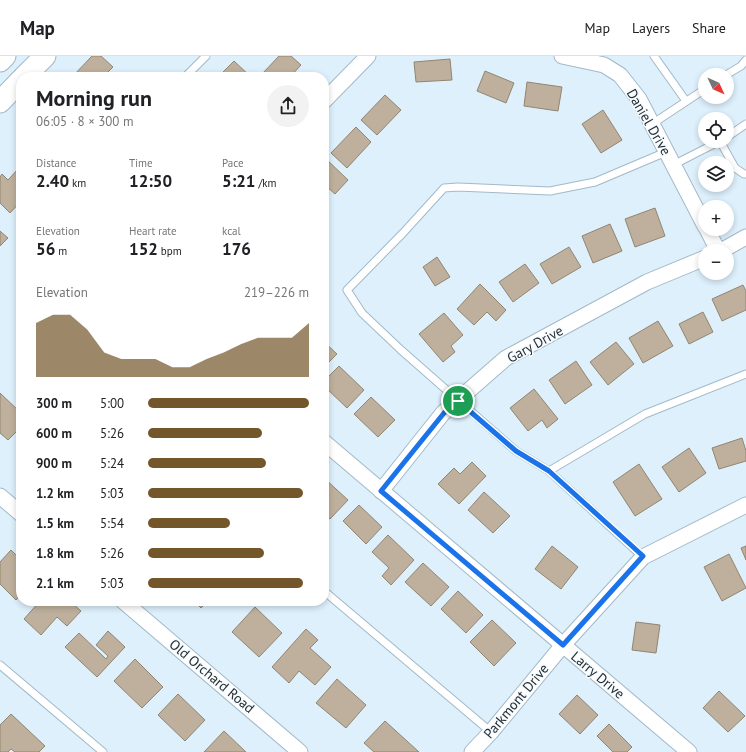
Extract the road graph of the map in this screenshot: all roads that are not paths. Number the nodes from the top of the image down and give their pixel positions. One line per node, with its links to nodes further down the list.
1 (5, 56): 9 (main road)
2 (45, 56): 11 (main road)
3 (206, 56): 12 (lane)
4 (368, 56): 15 (street)
5 (562, 56): 7 (street, Daniel Drive)
6 (654, 56): 16 (lane)
7 (585, 58): 18 (street, Daniel Drive)
8 (746, 60): 10 (lane)
9 (0, 61)
10 (734, 70)
11 (29, 72)
12 (190, 72)
13 (16, 85): 17 (main road)
14 (698, 93): 16 (lane)
15 (329, 96)
16 (686, 101): 18 (lane)
17 (0, 102)
18 (652, 124): 23 (street, Daniel Drive)
19 (746, 124): 20 (lane)
20 (734, 132)
21 (699, 148): 23 (lane)
22 (724, 148): 24 (lane)
23 (670, 158): 25 (street, Daniel Drive); 30 (lane)
24 (746, 174)
25 (698, 212)
26 (746, 237): 27 (street)
27 (733, 244)
28 (698, 261): 30 (street, Gary Drive)
29 (746, 374): 32 (lane)
30 (458, 401): 32 (lane); 33 (street, Gary Drive)
31 (329, 446): 33 (street, Larry Drive)
32 (549, 471): 37 (lane)
33 (381, 491): 40 (street, Larry Drive)
34 (0, 496): 36 (street)
35 (746, 505): 37 (street, Parkmont Drive)
36 (16, 510)
37 (643, 556): 40 (street, Parkmont Drive)
38 (329, 596): 42 (lane)
39 (129, 606): 44 (street, Old Orchard Road)
40 (563, 645): 42 (street, Parkmont Drive); 46 (street, Larry Drive)
41 (0, 664): 43 (lane)
42 (491, 732): 45 (street, Parkmont Drive)
43 (103, 752)
44 (300, 752)
45 (472, 752)
46 (689, 752)

